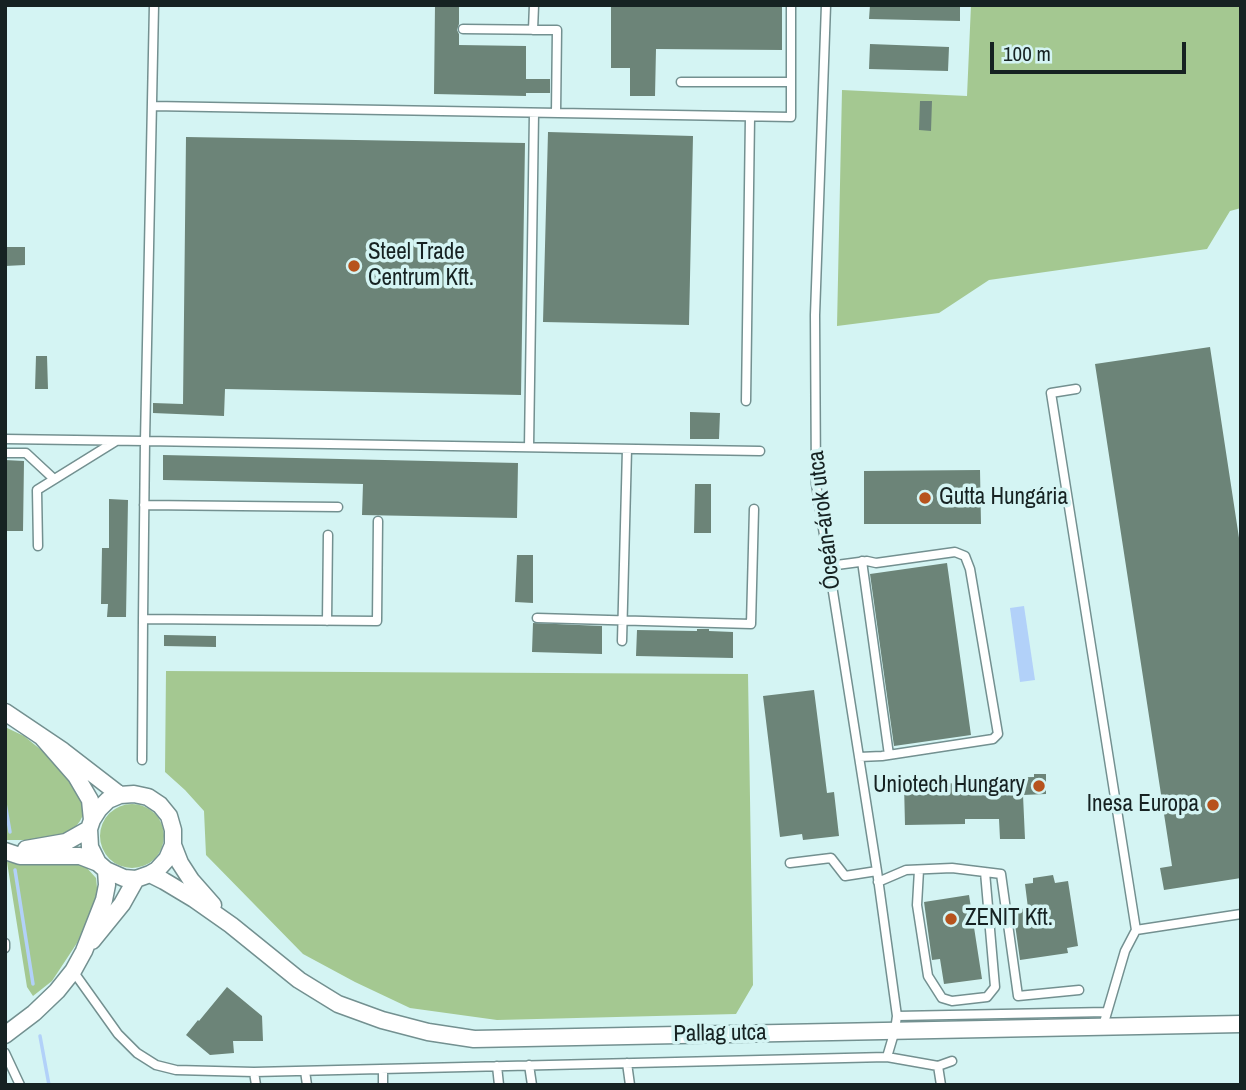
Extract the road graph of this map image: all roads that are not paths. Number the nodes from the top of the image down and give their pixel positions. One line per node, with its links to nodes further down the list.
1 (154, 5): 9 (lane)
2 (534, 5): 6 (lane)
3 (791, 5): 8 (lane)
4 (826, 5): 30 (lane, Óceán-árok utca)
5 (463, 29): 6 (lane)
6 (533, 30): 11 (lane)
7 (681, 82): 8 (lane)
8 (791, 82): 12 (lane)
9 (152, 106): 10 (lane); 17 (lane)
10 (534, 113): 11 (lane); 18 (lane)
11 (556, 113): 12 (lane)
12 (750, 117): 14 (lane)
13 (1076, 389): 54 (lane)
14 (746, 401)
15 (5, 439): 16 (lane)
16 (117, 440): 17 (lane); 22 (lane)
17 (145, 441): 18 (lane); 23 (lane)
18 (529, 447): 19 (lane)
19 (627, 449): 20 (lane); 34 (lane)
20 (760, 451)
21 (5, 453): 22 (lane)
22 (54, 479): 28 (lane)
23 (144, 505): 24 (lane); 32 (lane)
24 (338, 507)
25 (754, 509): 34 (lane)
26 (378, 521): 33 (lane)
27 (328, 535): 33 (lane)
28 (37, 547)
29 (862, 561): 30 (lane); 38 (lane); 38 (lane)
30 (829, 566): 39 (lane, Óceán-árok utca)
31 (537, 618): 34 (lane)
32 (143, 619): 33 (lane); 40 (lane)
33 (327, 621)
34 (623, 621): 35 (lane)
35 (622, 641)
36 (5, 712): 37 (street)
37 (41, 736): 41 (street); 42 (street)
38 (889, 755): 39 (lane)
39 (859, 757): 48 (lane, Óceán-árok utca)
40 (142, 760)
41 (120, 795): 42 (street); 43 (street)
42 (91, 825): 44 (street); 46 (street)
43 (173, 845): 50 (street); 53 (street)
44 (5, 850): 46 (street)
45 (790, 863): 48 (lane)
46 (102, 866): 50 (street); 55 (street)
47 (919, 870): 49 (lane); 49 (lane); 51 (lane)
48 (877, 871): 51 (lane, Óceán-árok utca)
49 (985, 872): 57 (lane)
50 (143, 876): 53 (street); 55 (street)
51 (878, 882): 59 (lane, Óceán-árok utca)
52 (1241, 914): 54 (lane)
53 (231, 925): 59 (street, Pallag utca)
54 (1136, 930): 58 (lane)
55 (84, 951): 56 (street)
56 (73, 971): 61 (street); 71 (lane, Pallag utca)
57 (1079, 990)
58 (1105, 1019): 59 (street, Pallag utca); 60 (street, Pallag utca)
59 (896, 1023): 63 (lane)
60 (1241, 1024)
61 (5, 1035)
62 (5, 1053): 72 (lane)
63 (887, 1057): 65 (lane, Pallag utca); 68 (lane, Pallag utca)
64 (953, 1061): 68 (lane, Pallag utca)
65 (627, 1063): 66 (lane, Pallag utca); 78 (lane)
66 (529, 1065): 67 (lane, Pallag utca); 77 (lane)
67 (497, 1066): 69 (lane, Pallag utca); 76 (lane)
68 (938, 1066): 79 (lane)
69 (383, 1069): 70 (lane, Pallag utca); 75 (lane)
70 (305, 1071): 71 (lane, Pallag utca); 74 (lane)
71 (254, 1072): 73 (lane)
72 (20, 1085)
73 (256, 1085)
74 (307, 1085)
75 (383, 1085)
76 (499, 1085)
77 (532, 1085)
78 (630, 1085)
79 (941, 1085)

